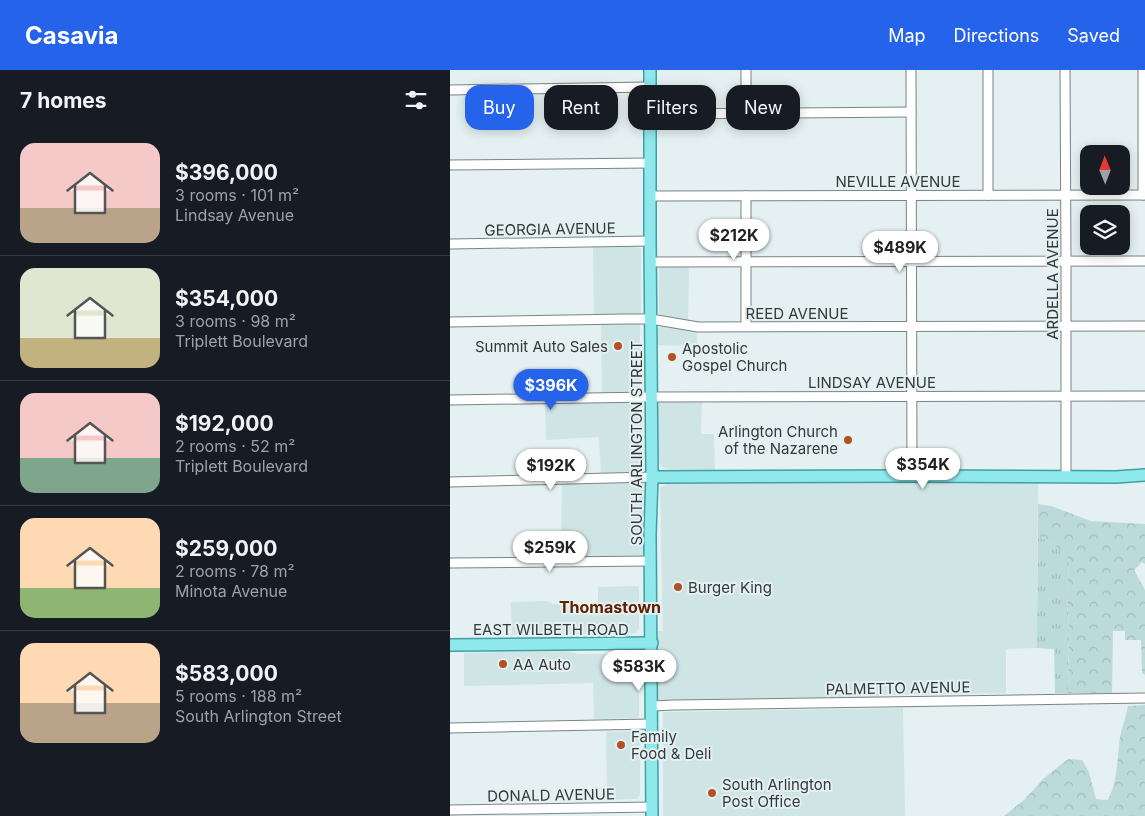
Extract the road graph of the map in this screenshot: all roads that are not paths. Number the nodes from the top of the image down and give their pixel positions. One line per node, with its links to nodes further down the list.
1 (650, 70): 7 (main road, SOUTH ARLINGTON STREET)
2 (746, 70): 8 (street)
3 (911, 70): 11 (street)
4 (988, 70): 17 (street)
5 (1065, 70): 18 (street, ARDELLA AVENUE)
6 (1143, 70): 19 (street)
7 (650, 85)
8 (746, 85)
9 (628, 87): 10 (street)
10 (450, 90)
11 (911, 112): 12 (street); 16 (street)
12 (800, 113)
13 (650, 130): 14 (main road, SOUTH ARLINGTON STREET)
14 (650, 163): 15 (street); 20 (main road, SOUTH ARLINGTON STREET)
15 (450, 164)
16 (911, 195): 17 (street, NEVILLE AVENUE); 21 (street, NEVILLE AVENUE); 28 (street)
17 (988, 195): 18 (street, NEVILLE AVENUE)
18 (1065, 195): 19 (street, NEVILLE AVENUE); 24 (street, ARDELLA AVENUE)
19 (1144, 195)
20 (650, 196): 21 (street, NEVILLE AVENUE); 22 (main road, SOUTH ARLINGTON STREET)
21 (746, 196): 27 (street)
22 (650, 241): 23 (street, GEORGIA AVENUE); 26 (main road, SOUTH ARLINGTON STREET)
23 (450, 244)
24 (1066, 261): 25 (street); 28 (street); 33 (street, ARDELLA AVENUE)
25 (1145, 261)
26 (650, 262): 27 (street); 29 (main road, SOUTH ARLINGTON STREET)
27 (746, 262): 28 (street); 31 (street)
28 (912, 262): 32 (street)
29 (651, 319): 30 (street, REED AVENUE); 31 (street, REED AVENUE); 38 (main road, SOUTH ARLINGTON STREET)
30 (450, 322)
31 (746, 326): 32 (street, REED AVENUE)
32 (912, 326): 33 (street, REED AVENUE); 35 (street)
33 (1066, 326): 34 (street, REED AVENUE); 36 (street, ARDELLA AVENUE)
34 (1145, 326)
35 (912, 396): 36 (street, LINDSAY AVENUE); 38 (street, LINDSAY AVENUE); 41 (street)
36 (1066, 396): 37 (street, LINDSAY AVENUE); 43 (street, ARDELLA AVENUE)
37 (1145, 396)
38 (651, 397): 39 (street, LINDSAY AVENUE); 42 (main road, SOUTH ARLINGTON STREET)
39 (450, 400)
40 (1145, 475): 43 (main road)
41 (912, 476): 42 (main road); 43 (main road)
42 (652, 477): 44 (street); 45 (main road, SOUTH ARLINGTON STREET)
43 (1066, 477)
44 (450, 482)
45 (650, 561): 46 (street); 47 (main road, SOUTH ARLINGTON STREET)
46 (450, 563)
47 (652, 643): 48 (main road, EAST WILBETH ROAD); 50 (main road, SOUTH ARLINGTON STREET)
48 (450, 645)
49 (1145, 698): 50 (street, PALMETTO AVENUE)
50 (652, 706): 51 (main road, SOUTH ARLINGTON STREET)
51 (652, 724): 52 (street); 54 (main road, SOUTH ARLINGTON STREET)
52 (450, 728)
53 (450, 810): 54 (street, DONALD AVENUE)
54 (652, 811)

